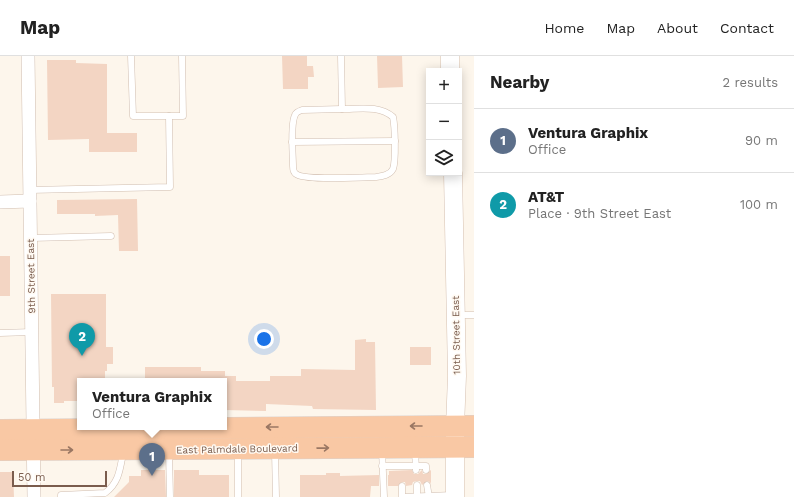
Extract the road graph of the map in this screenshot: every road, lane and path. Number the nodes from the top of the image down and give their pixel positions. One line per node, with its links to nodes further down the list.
1 (28, 56): 12 (street, 9th Street East)
2 (132, 56): 8 (lane)
3 (182, 56): 8 (lane)
4 (341, 56): 7 (lane)
5 (450, 56): 6 (main road)
6 (450, 68)
7 (342, 109): 9 (lane); 10 (lane)
8 (169, 116): 12 (lane)
9 (395, 141): 10 (lane); 10 (lane)
10 (292, 142)
11 (453, 176): 16 (main road, 10th Street East)
12 (30, 196): 13 (street); 15 (street, 9th Street East)
13 (0, 202)
14 (111, 236): 15 (lane)
15 (31, 238): 18 (street, 9th Street East)
16 (456, 315): 17 (lane); 24 (main road, 10th Street East)
17 (474, 315)
18 (32, 332): 19 (lane); 20 (street, 9th Street East)
19 (0, 333)
20 (33, 429): 21 (highway, East Palmdale Boulevard); 22 (highway, East Palmdale Boulevard, one-way to 20); 29 (street, 9th Street East)
21 (0, 430)
22 (77, 430)
23 (87, 430): 24 (highway, East Palmdale Boulevard, one-way to 23)
24 (465, 437): 32 (highway, East Palmdale Boulevard); 37 (main road, 10th Street East)
25 (275, 448): 27 (highway, East Palmdale Boulevard); 31 (highway, East Palmdale Boulevard, one-way to 31); 42 (lane)
26 (169, 449): 27 (highway, East Palmdale Boulevard); 30 (highway, East Palmdale Boulevard); 40 (lane)
27 (238, 449): 41 (lane)
28 (0, 450): 29 (highway, East Palmdale Boulevard)
29 (33, 450): 30 (highway, East Palmdale Boulevard, one-way to 30); 38 (street, 9th Street East)
30 (123, 450): 39 (lane)
31 (382, 457): 32 (highway, East Palmdale Boulevard); 32 (lane); 43 (lane)
32 (415, 461): 33 (lane)
33 (426, 470)
34 (417, 485): 45 (lane)
35 (427, 485): 46 (lane)
36 (402, 486): 44 (lane)
37 (455, 496): 46 (lane)
38 (34, 497)
39 (61, 497)
40 (170, 497)
41 (238, 497)
42 (276, 497)
43 (384, 497)
44 (402, 497): 45 (lane)
45 (417, 497): 46 (lane)
46 (428, 497)

